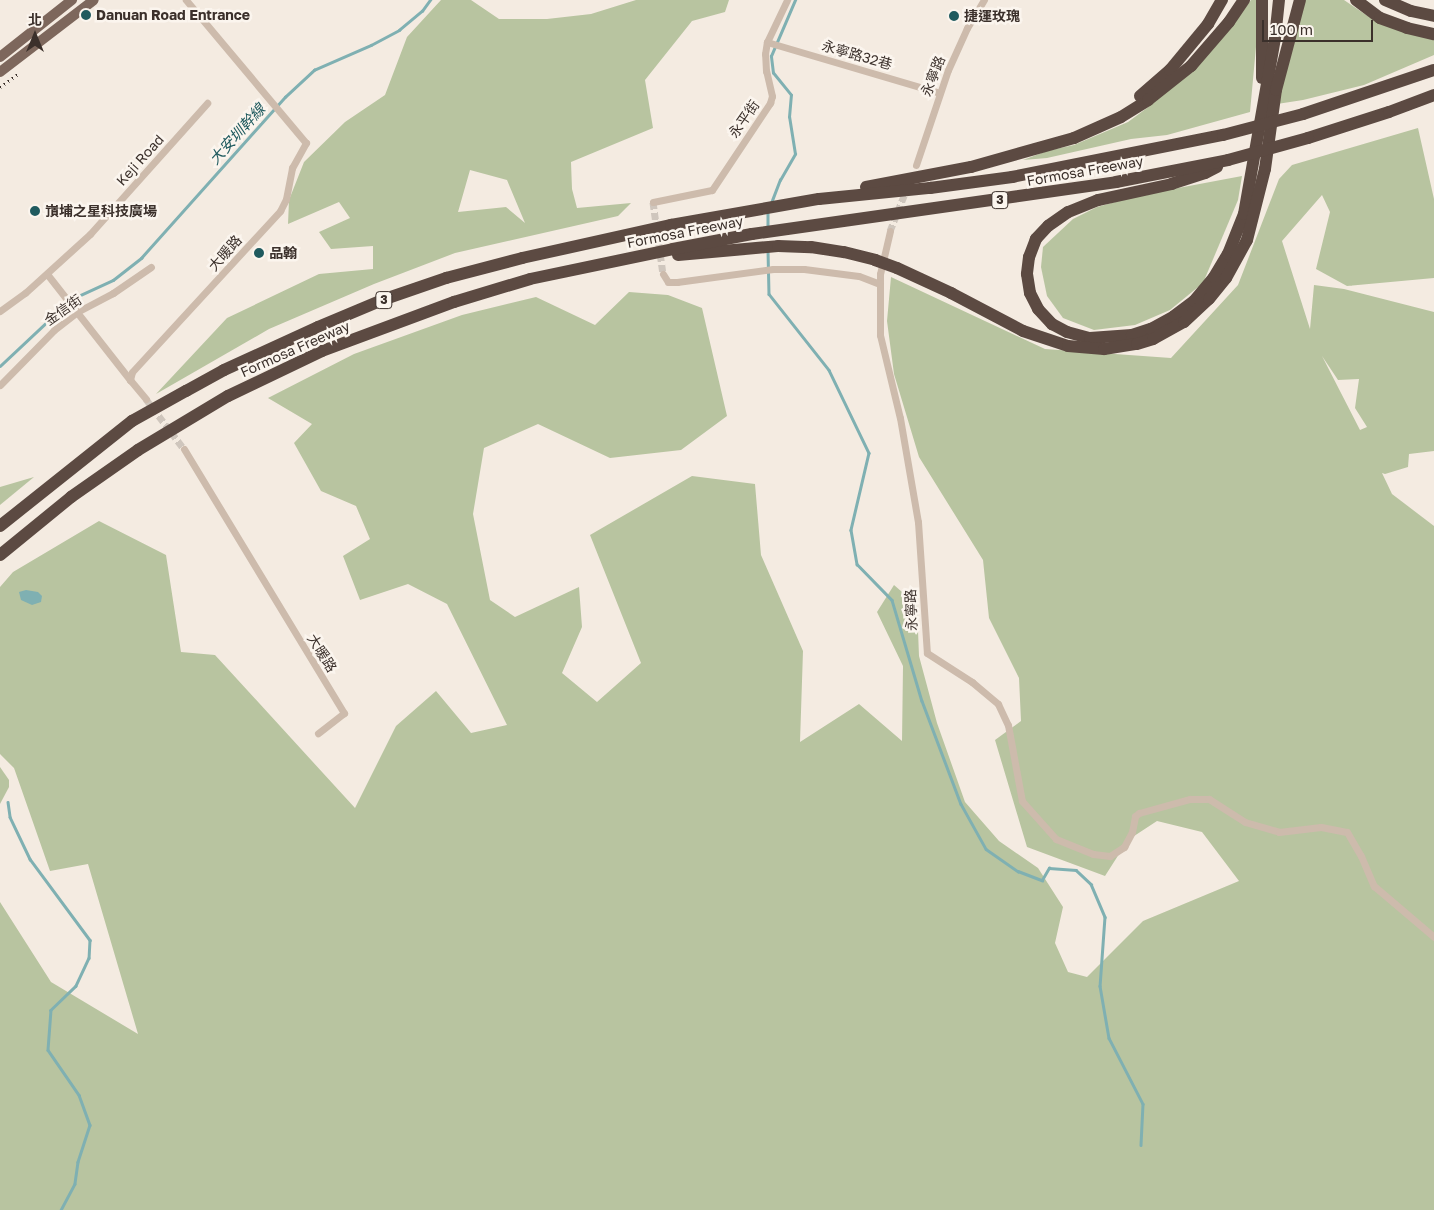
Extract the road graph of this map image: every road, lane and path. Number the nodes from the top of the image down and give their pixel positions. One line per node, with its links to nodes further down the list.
1 (72, 0): 17 (main road)
2 (94, 0): 19 (main road)
3 (186, 0): 38 (street, 大暖路)
4 (787, 0): 16 (street, 永平街)
5 (984, 0): 21 (street, 永寧路)
6 (1222, 0): 25 (highway)
7 (1244, 0): 25 (highway)
8 (1262, 0): 23 (highway)
9 (1279, 0): 23 (highway)
10 (1284, 0): 20 (highway)
11 (1300, 0): 20 (highway)
12 (1356, 0): 15 (highway)
13 (1385, 0): 14 (highway)
14 (1434, 16)
15 (1434, 34)
16 (767, 42): 21 (street, 永寧路32巷); 29 (street, 永平街)
17 (0, 57)
18 (1434, 70): 28 (highway, Formosa Freeway / 3, bridge)
19 (0, 72)
20 (1276, 90): 34 (highway, bridge)
21 (940, 92): 27 (street, 永寧路)
22 (1434, 95): 26 (highway, Formosa Freeway / 3, bridge)
23 (1263, 98): 26 (highway)
24 (207, 103): 32 (street, Keji Road)
25 (1054, 143): 28 (highway)
26 (1228, 160): 34 (highway, Formosa Freeway / 3)
27 (916, 165)
28 (819, 199): 42 (highway, Formosa Freeway / 3)
29 (653, 202)
30 (890, 231): 35 (street, 永寧路)
31 (151, 267): 37 (street, 金信街)
32 (47, 274): 36 (street, Keji Road); 37 (street)
33 (663, 274): 35 (street)
34 (530, 279): 43 (highway, Formosa Freeway / 3)
35 (880, 284): 45 (street, 永寧路)
36 (0, 311)
37 (78, 312): 38 (street); 39 (street, 金信街)
38 (130, 380): 40 (street)
39 (0, 385)
40 (146, 399)
41 (184, 449): 44 (street, 大暖路)
42 (0, 526)
43 (0, 555)
44 (318, 733)
45 (1434, 937)

